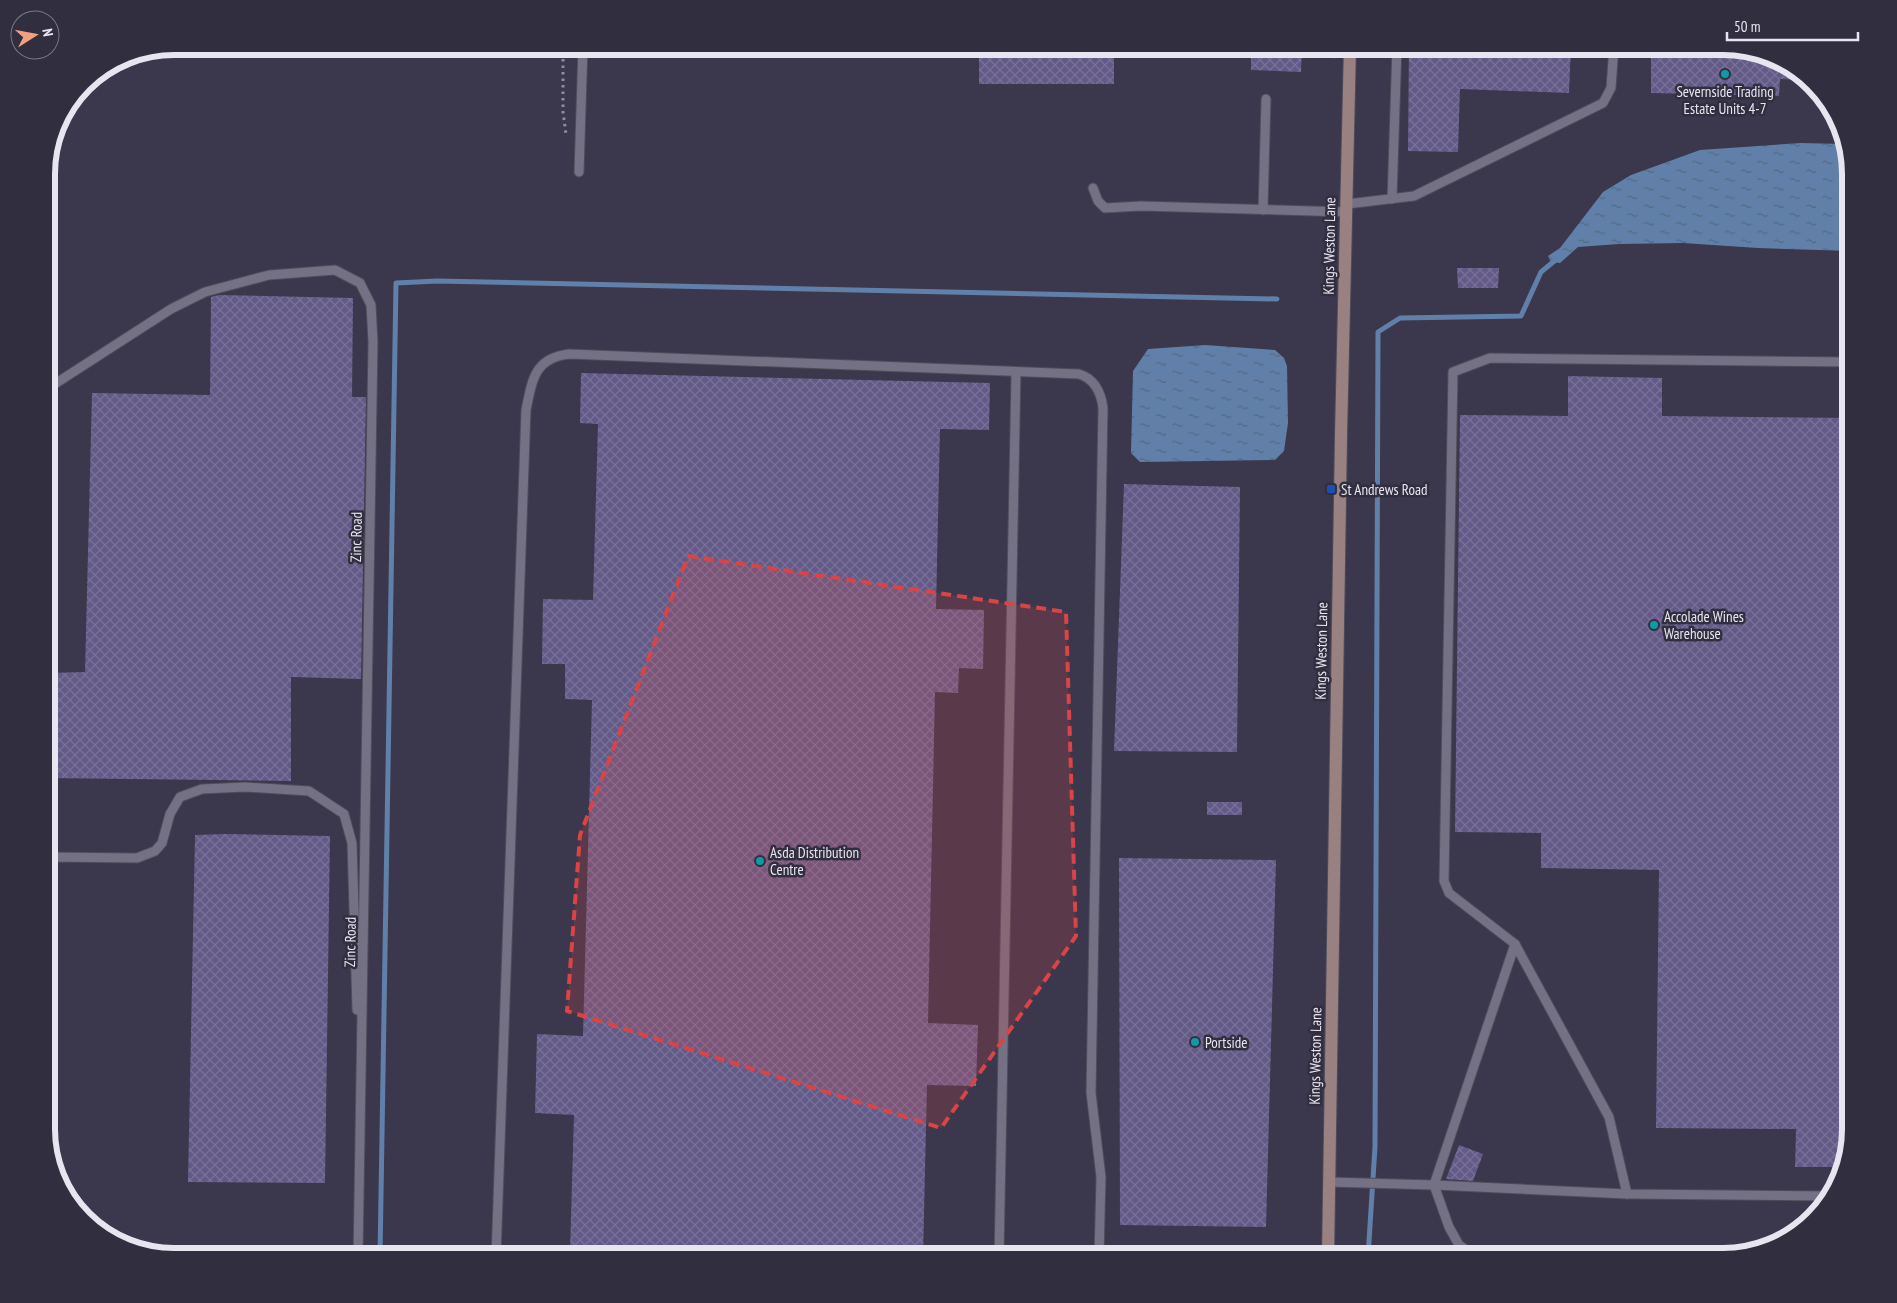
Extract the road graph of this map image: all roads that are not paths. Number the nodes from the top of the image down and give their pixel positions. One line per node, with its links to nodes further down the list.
1 (583, 55): 6 (lane)
2 (1350, 55): 9 (street, Kings Weston Lane)
3 (1396, 55): 8 (lane)
4 (1613, 55): 8 (lane)
5 (1266, 99): 10 (lane)
6 (579, 172)
7 (1093, 188): 10 (lane)
8 (1392, 200): 9 (lane)
9 (1347, 208): 10 (lane); 17 (street, Kings Weston Lane)
10 (1263, 210)
11 (1842, 362): 15 (lane)
12 (1016, 372): 22 (lane); 23 (lane); 24 (lane)
13 (55, 383): 16 (lane, Zinc Road)
14 (55, 857): 16 (lane, Zinc Road)
15 (1515, 944): 18 (lane); 19 (lane)
16 (361, 1140): 21 (lane, Zinc Road)
17 (1329, 1182): 18 (lane); 25 (street, Kings Weston Lane)
18 (1434, 1184): 19 (lane); 26 (lane)
19 (1627, 1194): 20 (lane)
20 (1821, 1196)
21 (358, 1248)
22 (496, 1248)
23 (999, 1248)
24 (1099, 1248)
25 (1328, 1248)
26 (1465, 1248)

